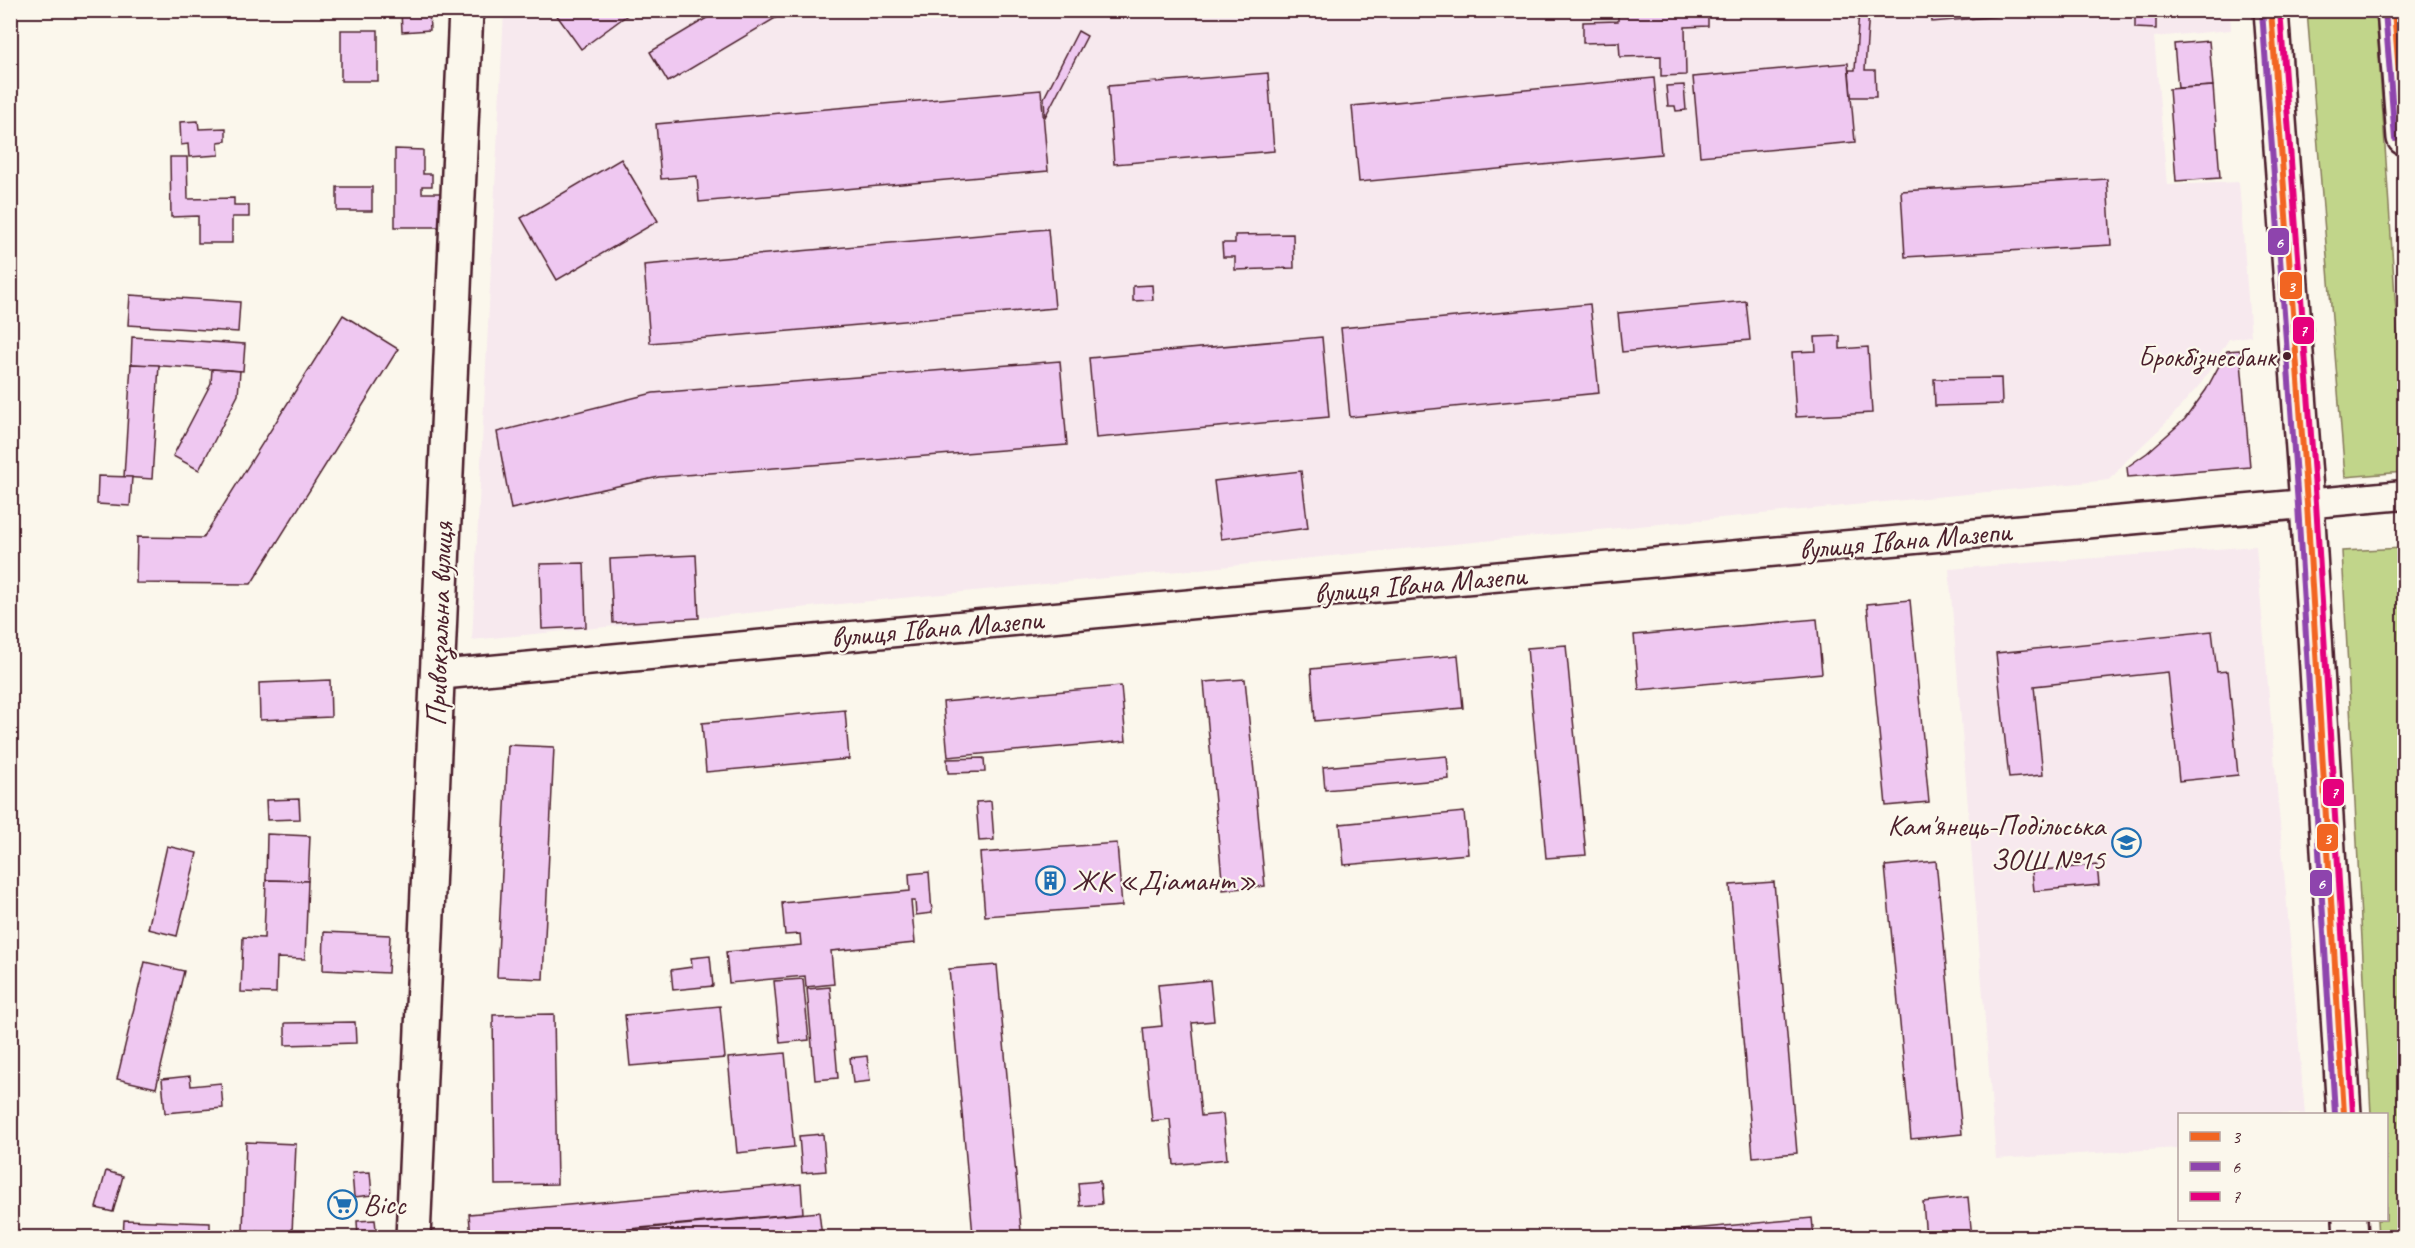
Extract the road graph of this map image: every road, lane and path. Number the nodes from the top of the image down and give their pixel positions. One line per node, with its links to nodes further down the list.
1 (466, 10): 7 (main road, Привокзальна вулиця)
2 (2271, 10): 6 (main road)
3 (2394, 10): 4 (main road)
4 (2404, 138)
5 (2404, 495): 6 (street, вулиця Івана Мазепи)
6 (2307, 504): 7 (street, вулиця Івана Мазепи); 8 (main road)
7 (437, 675): 10 (main road, Привокзальна вулиця)
8 (2344, 1113)
9 (2350, 1221): 11 (main road)
10 (413, 1238)
11 (2351, 1238)

